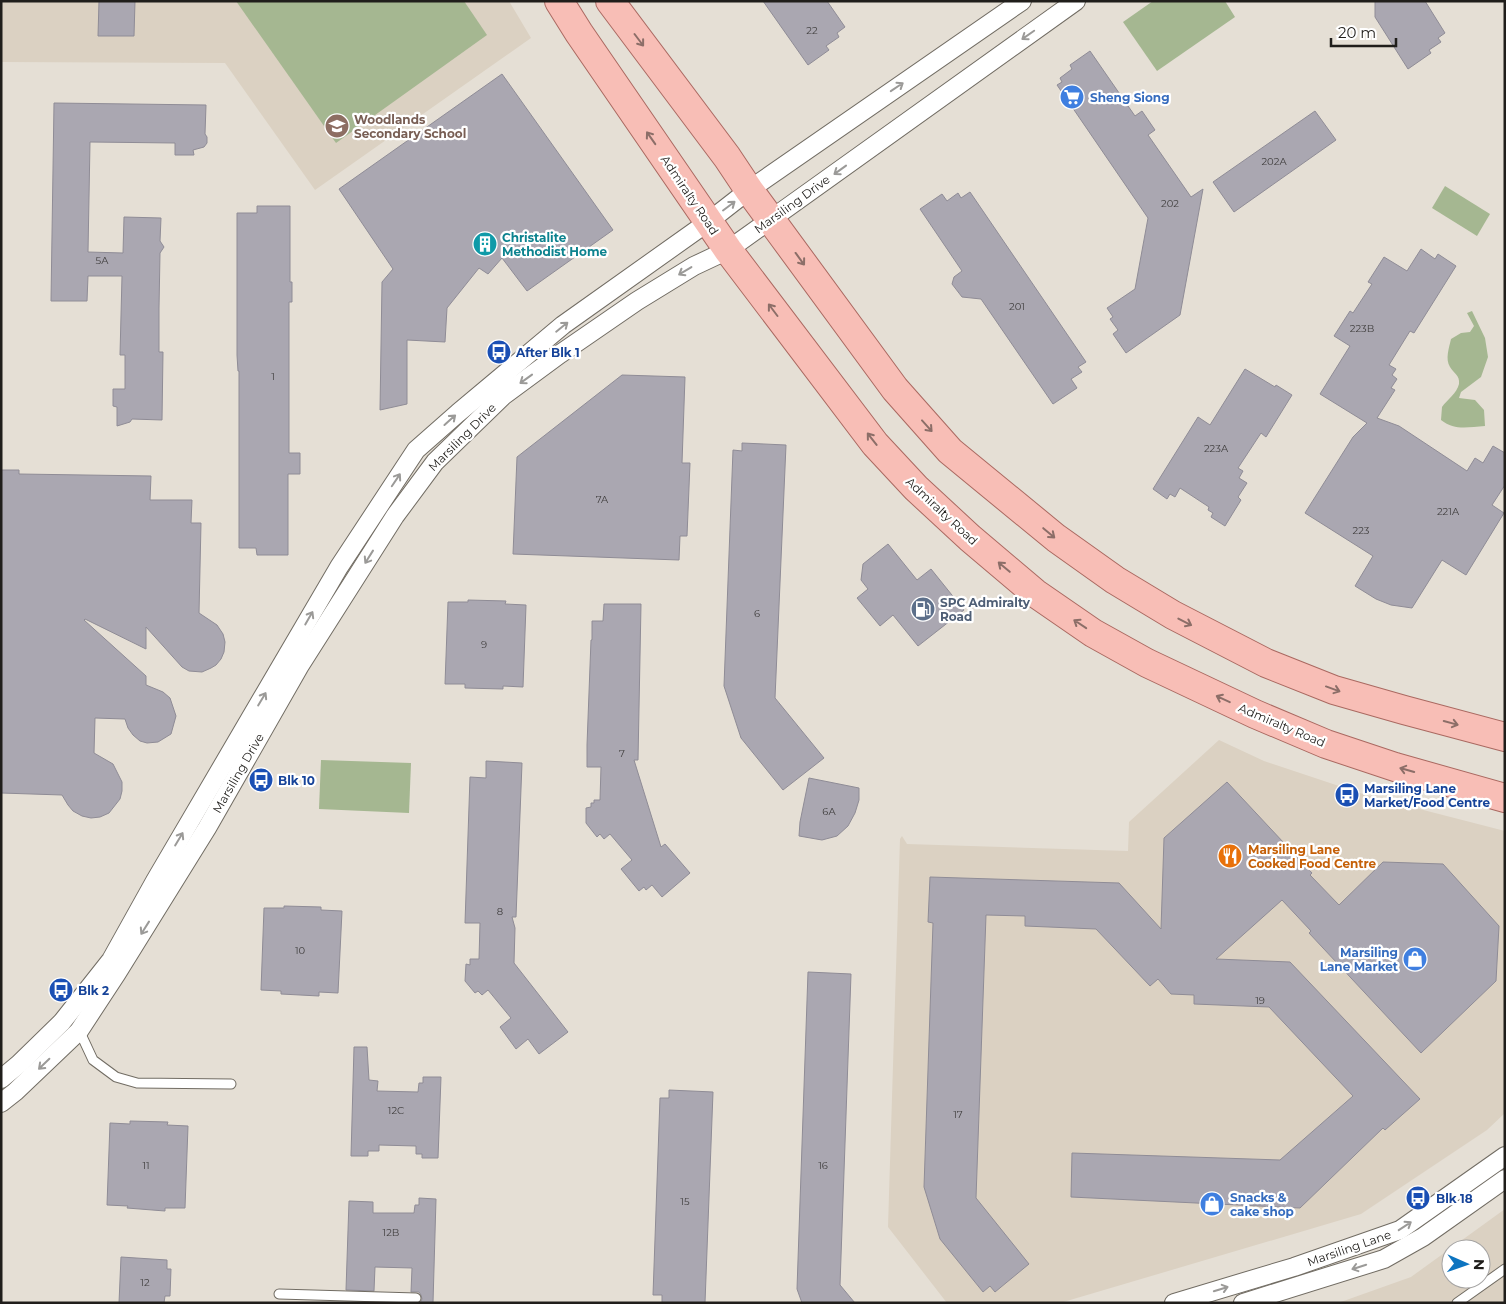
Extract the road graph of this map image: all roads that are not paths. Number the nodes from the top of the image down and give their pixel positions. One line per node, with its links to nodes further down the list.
1 (559, 1): 7 (main road, Admiralty Road, one-way to 1)
2 (610, 1): 5 (main road, one-way to 5)
3 (1022, 1): 5 (street, Marsiling Drive, one-way to 3)
4 (1069, 3): 6 (street, Marsiling Drive, one-way to 6)
5 (750, 190): 6 (main road); 7 (street, Marsiling Drive, one-way to 5)
6 (771, 219): 8 (street, Marsiling Drive); 9 (main road, one-way to 9)
7 (708, 222): 8 (main road, Admiralty Road); 11 (street, Marsiling Drive, one-way to 7)
8 (728, 250): 10 (main road, Admiralty Road, one-way to 8); 12 (street, Marsiling Drive, one-way to 12)
9 (1505, 737)
10 (1505, 798)
11 (62, 1022): 12 (lane); 13 (street, Marsiling Drive)
12 (79, 1031): 14 (lane); 15 (street, Marsiling Drive, one-way to 15)
13 (1, 1079)
14 (231, 1084)
15 (1, 1103)
16 (1505, 1156): 18 (street, Marsiling Lane, one-way to 16)
17 (1505, 1179): 20 (street, Marsiling Lane, one-way to 20)
18 (1294, 1267): 20 (street); 23 (street, Marsiling Lane, one-way to 18)
19 (1505, 1269): 25 (lane)
20 (1300, 1285): 24 (street, Marsiling Lane)
21 (279, 1294): 22 (lane)
22 (416, 1298)
23 (1174, 1303)
24 (1242, 1303)
25 (1457, 1303)

